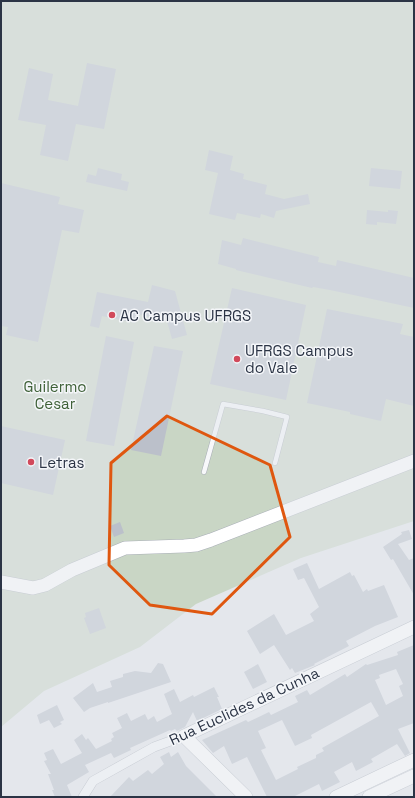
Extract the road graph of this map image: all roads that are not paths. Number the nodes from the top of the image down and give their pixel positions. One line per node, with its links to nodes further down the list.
1 (414, 461): 4 (street)
2 (275, 463): 3 (lane)
3 (204, 472)
4 (1, 582)
5 (414, 626): 6 (street, Rua Euclides da Cunha)
6 (184, 736): 9 (street, Rua Euclides da Cunha); 10 (street)
7 (414, 760): 11 (street)
8 (414, 776): 12 (street)
9 (83, 797)
10 (246, 797)
11 (336, 797)
12 (369, 797)

